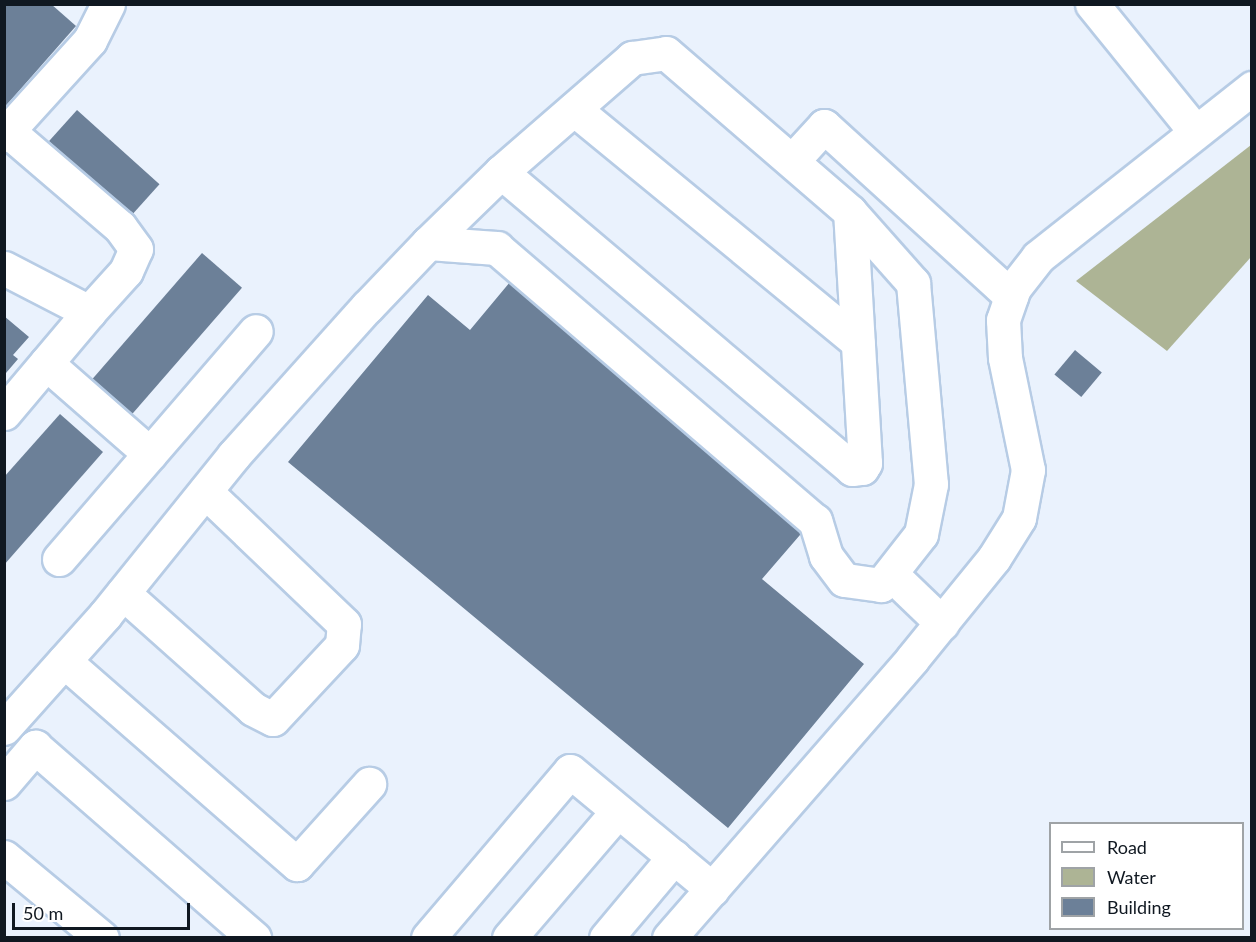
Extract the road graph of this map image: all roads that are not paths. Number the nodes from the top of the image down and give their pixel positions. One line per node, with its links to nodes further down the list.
1 (108, 4): 6 (street)
2 (1092, 4): 5 (street)
3 (1251, 87): 5 (street)
4 (574, 109): 7 (street); 8 (street); 15 (street)
5 (1194, 130): 12 (street)
6 (6, 133): 13 (street)
7 (793, 160): 9 (street); 12 (street)
8 (501, 172): 10 (street); 15 (street)
9 (850, 212): 15 (street); 21 (street)
10 (428, 243): 19 (street); 21 (street)
11 (4, 268): 13 (street)
12 (1011, 296): 23 (street)
13 (89, 312): 16 (street)
14 (256, 331): 18 (street)
15 (858, 342)
16 (46, 363): 17 (street); 18 (street)
17 (4, 413)
18 (150, 454): 20 (street)
19 (205, 491): 22 (street); 22 (street)
20 (59, 559)
21 (891, 574): 23 (street)
22 (123, 593): 24 (street)
23 (942, 623): 31 (street)
24 (64, 661): 25 (street); 27 (street)
25 (4, 728)
26 (4, 783): 32 (street)
27 (369, 784)
28 (618, 811): 30 (street); 34 (street); 35 (street)
29 (4, 857): 33 (street)
30 (674, 858): 31 (street); 36 (street)
31 (712, 889): 37 (street)
32 (240, 933)
33 (102, 938)
34 (428, 938)
35 (509, 938)
36 (606, 938)
37 (669, 938)

